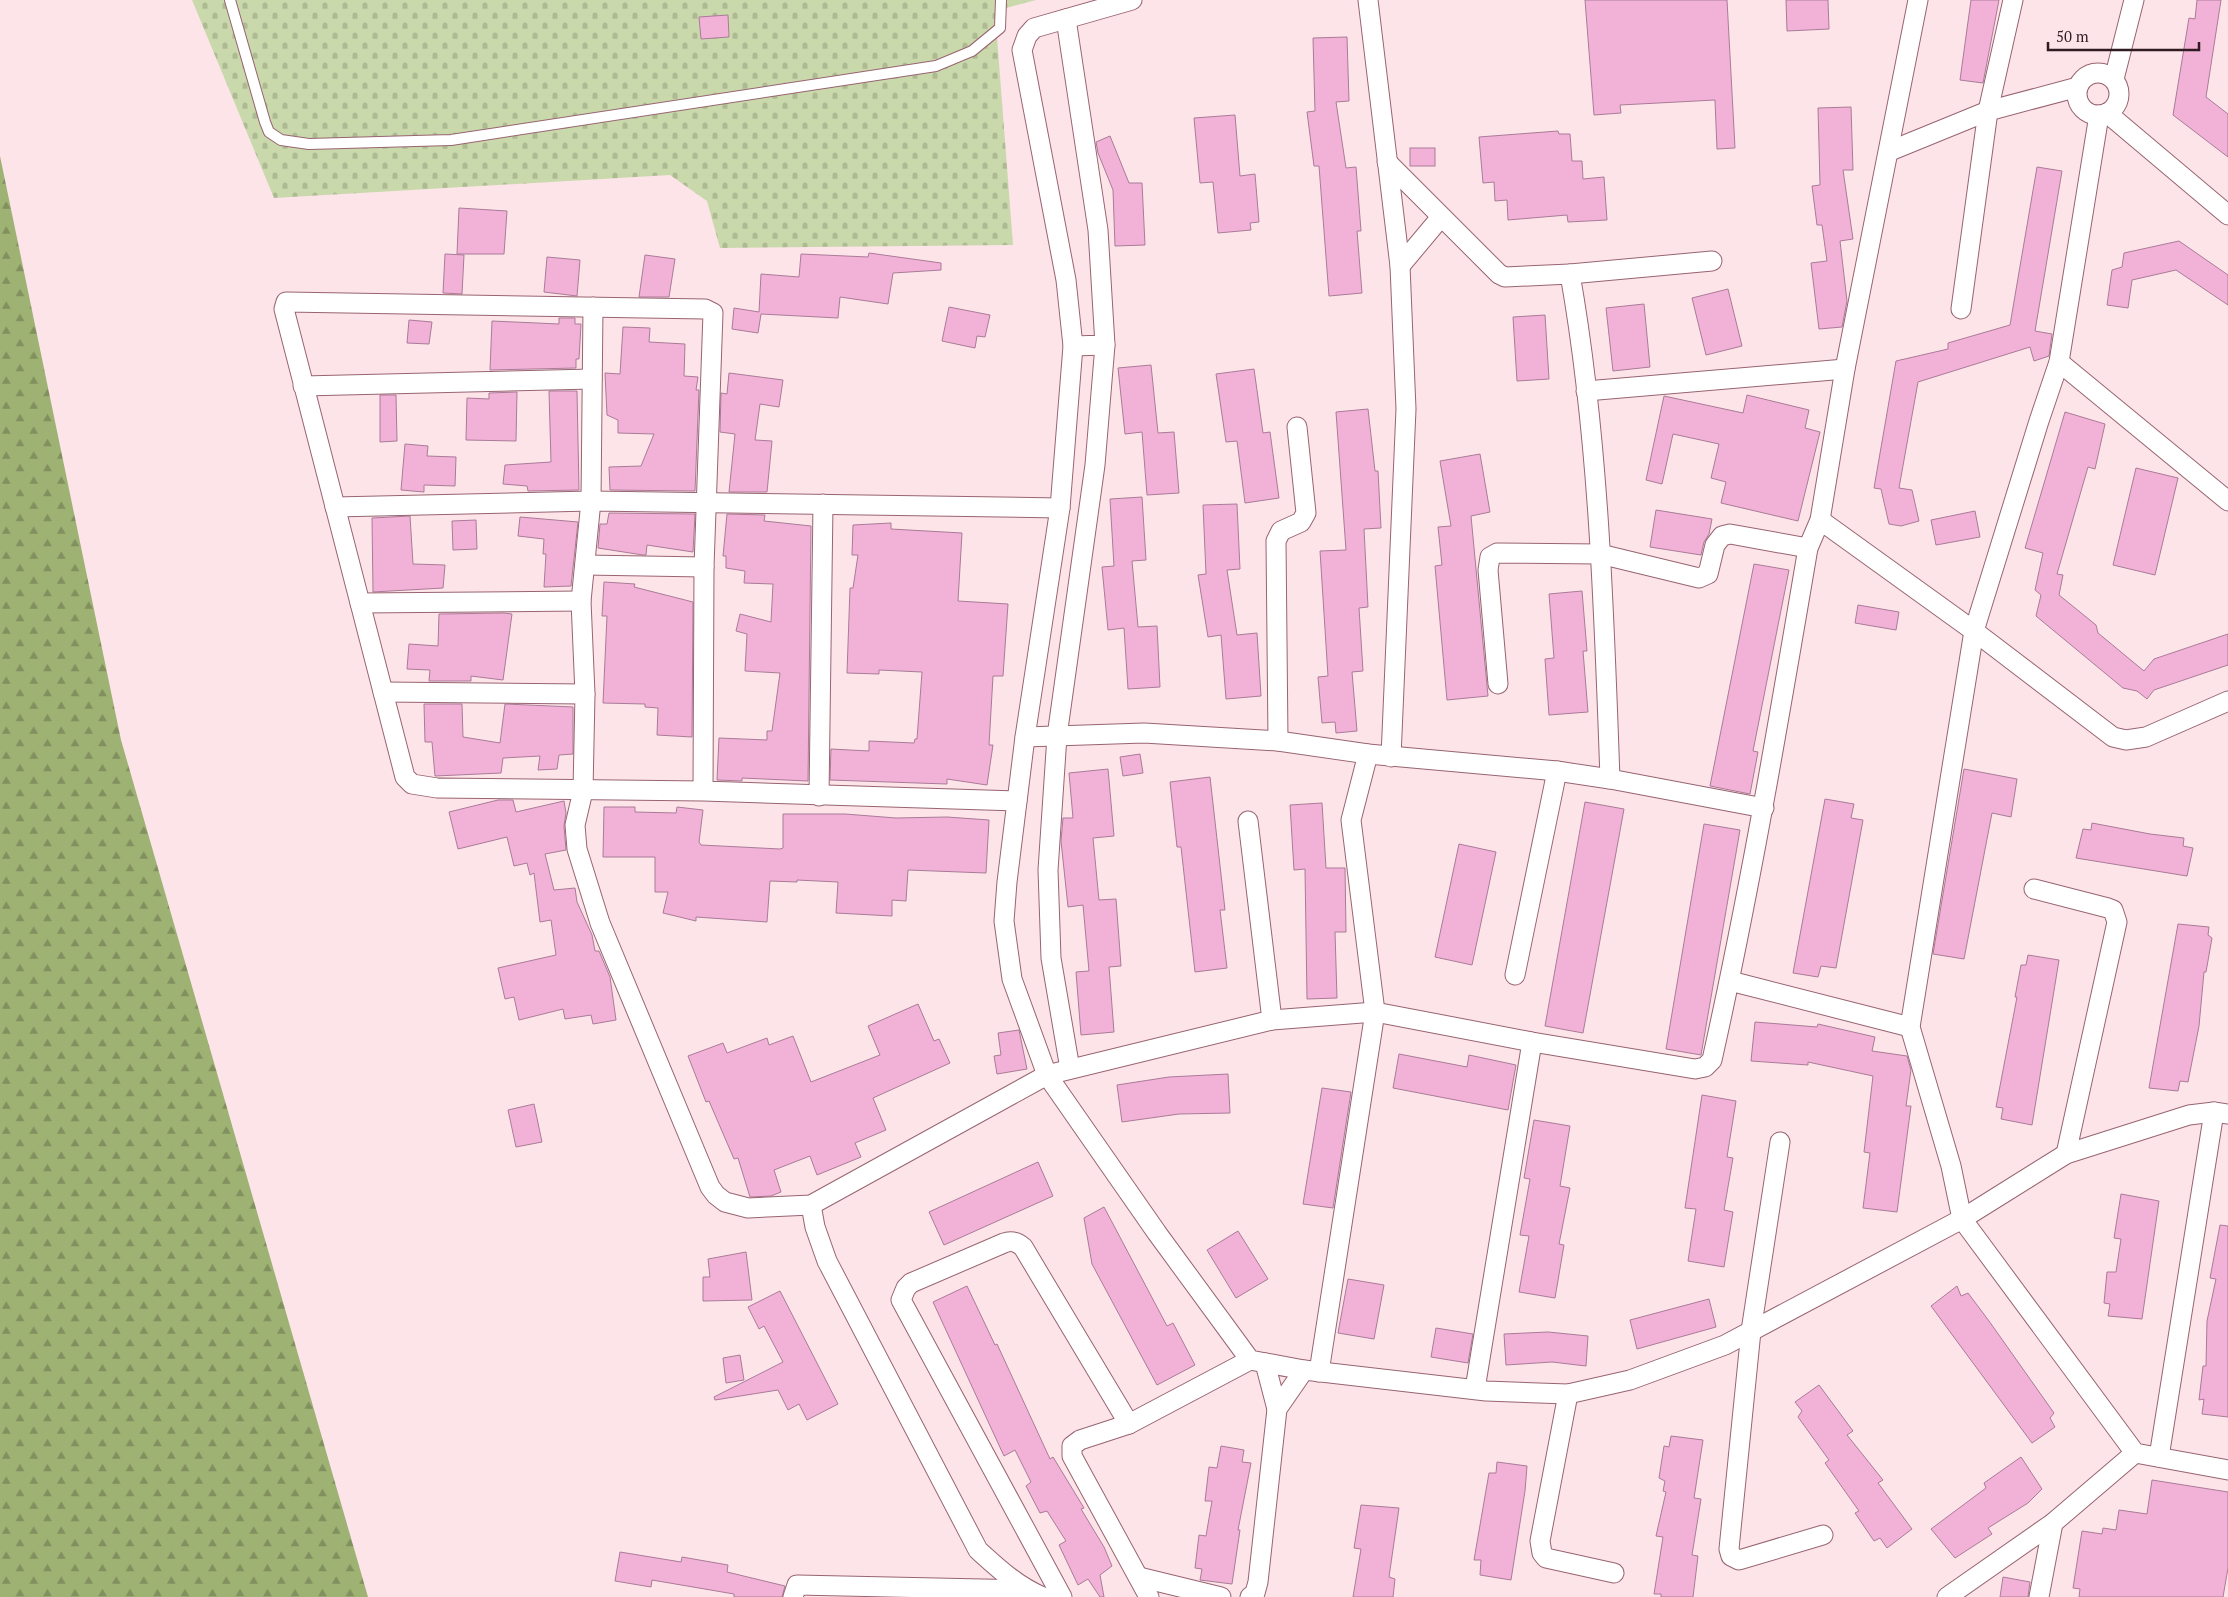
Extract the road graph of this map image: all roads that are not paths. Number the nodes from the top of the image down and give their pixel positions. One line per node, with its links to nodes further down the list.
1 (230, 0): 2 (lane)
2 (1001, 0)
3 (1132, 0): 8 (street)
4 (1368, 0): 14 (street)
5 (1918, 0): 13 (street)
6 (2013, 0): 11 (street)
7 (2134, 0): 9 (street)
8 (1066, 19): 22 (street); 23 (street)
9 (2114, 80): 10 (street); 12 (street)
10 (2078, 87): 11 (street); 12 (street)
11 (1988, 111): 13 (street); 21 (street)
12 (2103, 114): 15 (street); 24 (street)
13 (1890, 151): 25 (street)
14 (1387, 162): 16 (street); 18 (street)
15 (2228, 216)
16 (1442, 218): 18 (street); 19 (street)
17 (1712, 261): 19 (street)
18 (1400, 266): 52 (street)
19 (1570, 274): 28 (street)
20 (593, 307): 26 (street); 27 (street); 32 (street)
21 (1961, 309)
22 (1106, 345): 23 (street); 48 (street)
23 (1073, 346): 35 (street)
24 (2059, 362): 30 (street); 43 (street)
25 (1846, 369): 28 (street); 36 (street)
26 (592, 379): 27 (street); 31 (street)
27 (304, 386): 34 (street)
28 (1586, 391): 38 (street)
29 (1297, 426): 50 (street)
30 (2228, 500)
31 (590, 501): 32 (street); 34 (street); 39 (street)
32 (706, 503): 33 (street); 40 (street)
33 (823, 504): 35 (street); 57 (street)
34 (335, 507): 42 (street)
35 (1060, 508): 49 (street)
36 (1820, 520): 37 (street); 43 (street)
37 (1808, 548): 38 (street); 59 (street)
38 (1600, 554): 44 (street); 54 (street)
39 (585, 565): 40 (street); 41 (street)
40 (704, 567): 56 (street)
41 (582, 601): 42 (street); 46 (street)
42 (360, 603): 45 (street)
43 (1974, 631): 47 (street); 66 (street)
44 (1498, 684)
45 (383, 692): 46 (street); 55 (street)
46 (585, 694): 55 (street)
47 (2228, 701)
48 (1057, 736): 49 (street); 50 (street); 68 (street)
49 (1025, 738): 58 (street)
50 (1278, 741): 51 (street)
51 (1368, 754): 52 (street); 64 (street)
52 (1391, 757): 53 (street)
53 (1557, 771): 54 (street); 62 (street)
54 (1610, 778): 59 (street)
55 (583, 791): 56 (street); 73 (street)
56 (703, 791): 57 (street)
57 (819, 796): 58 (street)
58 (1017, 801): 69 (street)
59 (1764, 808): 63 (street)
60 (1248, 821): 65 (street)
61 (2034, 890): 72 (street)
62 (1516, 975)
63 (1730, 981): 66 (street); 67 (street)
64 (1375, 1012): 65 (street); 67 (street); 77 (street)
65 (1272, 1020): 68 (street)
66 (1910, 1027): 74 (street)
67 (1532, 1042): 78 (street)
68 (1070, 1069): 69 (street)
69 (1047, 1075): 73 (street); 76 (street)
70 (2221, 1113): 72 (street); 83 (street)
71 (1780, 1142): 75 (street)
72 (2066, 1154): 74 (street)
73 (812, 1206): 90 (street)
74 (1962, 1219): 75 (street); 82 (street)
75 (1751, 1331): 79 (street); 86 (street)
76 (1258, 1361): 77 (street); 80 (street); 81 (street)
77 (1312, 1371): 78 (street); 80 (street)
78 (1475, 1389): 79 (street)
79 (1568, 1394): 87 (street)
80 (1277, 1409): 95 (street)
81 (1130, 1424): 88 (street); 92 (street)
82 (2135, 1453): 83 (street); 85 (street)
83 (2159, 1457): 84 (street)
84 (2228, 1470)
85 (2052, 1523): 96 (street); 97 (street)
86 (1823, 1535)
87 (1614, 1572)
88 (1139, 1577): 93 (street); 94 (street)
89 (942, 1592): 90 (street); 91 (street)
90 (1035, 1594)
91 (793, 1597)
92 (1062, 1597)
93 (1150, 1597)
94 (1221, 1597)
95 (1250, 1597)
96 (1947, 1597)
97 (2039, 1597)

